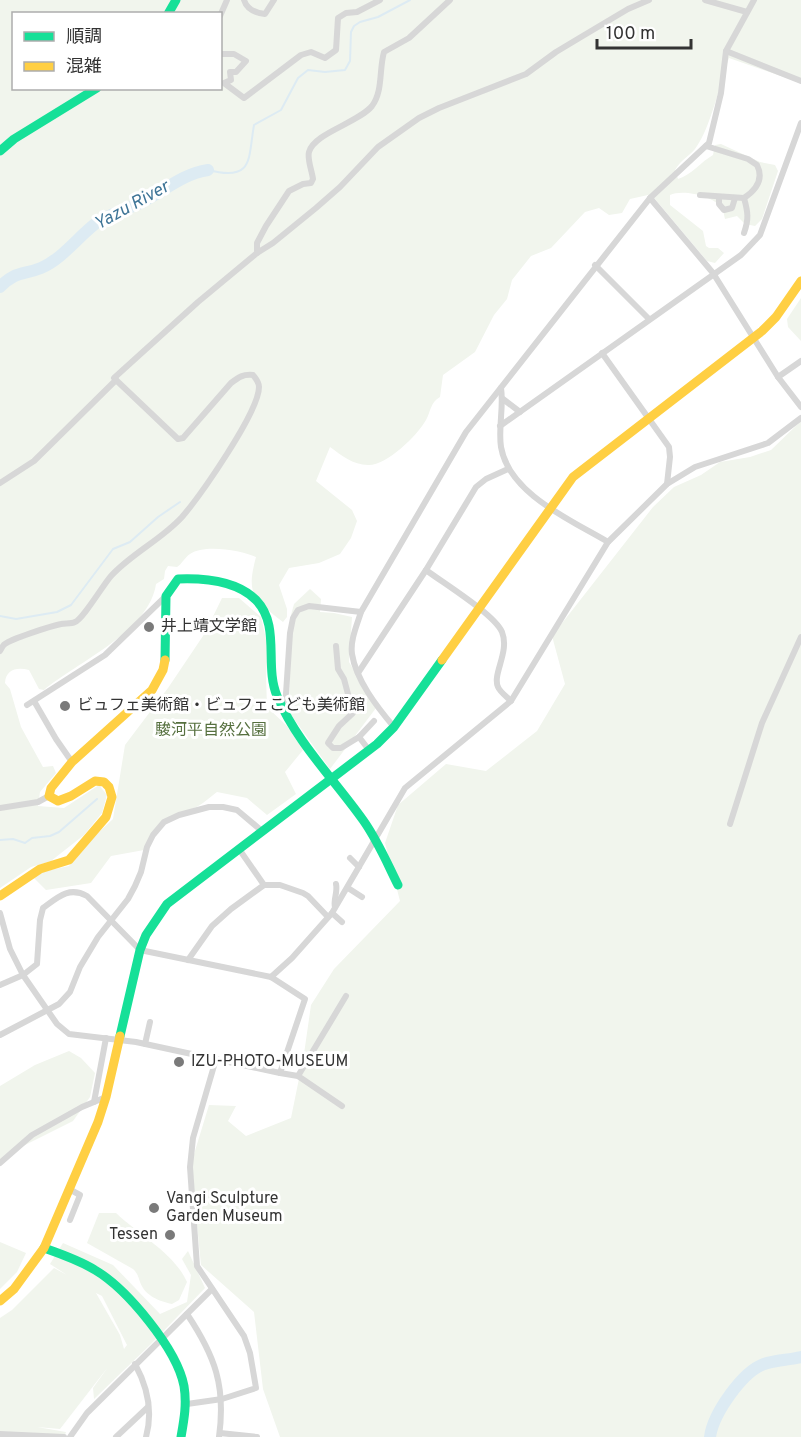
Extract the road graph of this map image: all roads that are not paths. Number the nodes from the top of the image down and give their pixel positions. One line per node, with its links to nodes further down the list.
1 (244, 0): 2 (street)
2 (274, 0)
3 (380, 0): 10 (street)
4 (450, 0): 22 (street)
5 (649, 0): 22 (street)
6 (705, 0): 8 (street)
7 (754, 0): 8 (street)
8 (747, 12): 9 (street)
9 (726, 51): 11 (street); 14 (street)
10 (222, 54)
11 (801, 81)
12 (94, 90): 15 (street)
13 (801, 123): 24 (street)
14 (706, 146): 18 (street); 20 (street)
15 (0, 151)
16 (700, 195): 17 (street)
17 (719, 196): 19 (street); 19 (street)
18 (650, 198): 23 (street); 24 (street)
19 (735, 198): 20 (street)
20 (744, 198): 21 (street)
21 (744, 233)
22 (257, 252): 31 (street)
23 (595, 265): 26 (street); 32 (street)
24 (713, 273): 26 (street); 27 (street)
25 (801, 281): 27 (street)
26 (649, 319): 28 (street)
27 (753, 338): 30 (street); 36 (street)
28 (602, 353): 35 (street); 36 (street)
29 (801, 361): 30 (street)
30 (778, 377): 34 (street)
31 (116, 380): 40 (street); 50 (street)
32 (501, 388): 33 (street); 47 (street)
33 (503, 399): 35 (street); 38 (street)
34 (801, 406)
35 (520, 412): 38 (street)
36 (648, 418): 41 (street); 42 (street)
37 (801, 418): 41 (street)
38 (501, 426): 39 (street)
39 (508, 469): 42 (street); 44 (street)
40 (0, 483)
41 (667, 484): 43 (street)
42 (550, 507): 43 (street); 46 (street)
43 (608, 542): 52 (street)
44 (426, 570): 46 (street); 51 (street)
45 (166, 596): 53 (street); 55 (street); 60 (street)
46 (478, 608): 52 (street); 57 (street)
47 (361, 612): 51 (street); 55 (street)
48 (801, 637): 64 (street)
49 (336, 646): 58 (street)
50 (0, 651)
51 (358, 673): 57 (street)
52 (510, 700): 66 (street)
53 (34, 701): 54 (street); 60 (street)
54 (27, 705)
55 (285, 711): 61 (street)
56 (374, 721): 58 (street)
57 (394, 727): 59 (street)
58 (359, 737): 59 (street)
59 (369, 750): 61 (street)
60 (72, 762): 62 (street)
61 (333, 779): 65 (street); 66 (street)
62 (49, 796): 63 (street); 74 (street)
63 (0, 808)
64 (730, 824)
65 (262, 831): 67 (street); 78 (street)
66 (375, 837): 69 (street); 72 (street)
67 (239, 849): 71 (street); 81 (street)
68 (350, 858): 69 (street)
69 (359, 867): 73 (street)
70 (336, 884): 76 (street)
71 (264, 885): 76 (street); 82 (street)
72 (398, 885)
73 (348, 888): 75 (street); 76 (street)
74 (0, 896)
75 (362, 897)
76 (332, 912): 79 (street); 84 (street)
77 (0, 913): 80 (street)
78 (110, 922): 81 (street); 83 (street); 87 (street)
79 (342, 922)
80 (2, 925): 83 (street)
81 (140, 950): 82 (street); 91 (street)
82 (188, 960): 84 (street)
83 (23, 975): 85 (street); 87 (street)
84 (271, 977): 94 (street)
85 (0, 985)
86 (346, 996): 95 (street)
87 (46, 1010): 89 (street); 90 (street)
88 (150, 1022): 92 (street)
89 (0, 1035)
90 (106, 1038): 91 (street); 97 (street)
91 (119, 1040): 92 (street); 96 (street)
92 (145, 1044): 93 (street)
93 (216, 1059): 94 (street); 103 (street)
94 (280, 1073): 95 (street)
95 (298, 1076): 98 (street)
96 (106, 1097): 97 (street); 100 (street)
97 (94, 1102): 99 (street)
98 (342, 1106)
99 (0, 1163)
100 (69, 1189): 101 (street); 102 (street)
101 (70, 1220)
102 (44, 1248): 104 (street); 106 (street)
103 (212, 1289): 105 (street); 108 (street)
104 (0, 1300)
105 (187, 1314): 106 (street); 108 (street)
106 (162, 1340): 107 (street); 109 (street)
107 (135, 1364): 110 (street); 114 (street)
108 (222, 1400): 109 (street); 112 (street)
109 (187, 1404): 117 (street)
110 (148, 1407): 115 (street); 116 (street)
111 (0, 1434): 113 (street)
112 (219, 1435): 118 (street)
113 (64, 1437)
114 (70, 1437)
115 (116, 1437)
116 (146, 1437)
117 (181, 1437)
118 (257, 1437)

